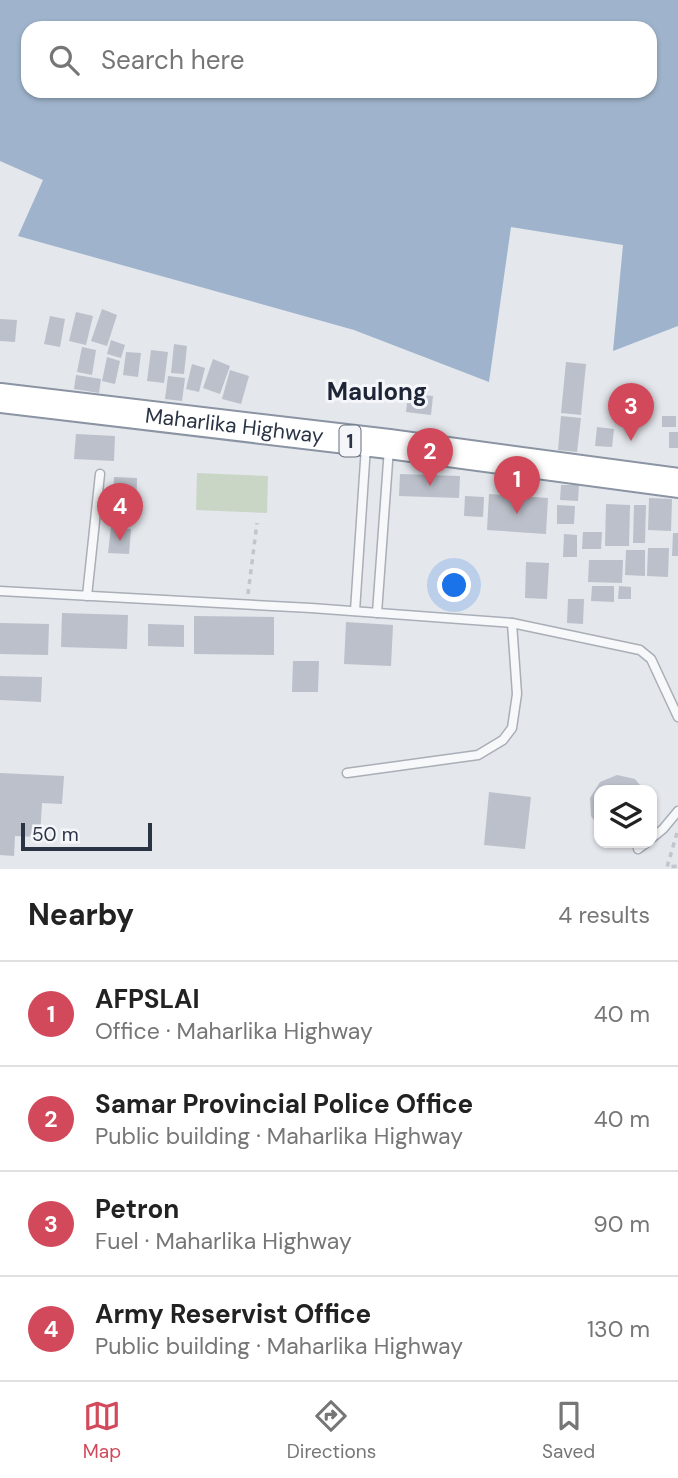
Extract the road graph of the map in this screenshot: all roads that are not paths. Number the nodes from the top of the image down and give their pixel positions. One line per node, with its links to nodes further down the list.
1 (0, 398): 2 (highway, Maharlika Highway / 1)
2 (377, 444): 4 (highway, Maharlika Highway / 1); 7 (lane); 8 (lane)
3 (100, 474): 6 (lane)
4 (678, 483)
5 (0, 591): 6 (lane)
6 (87, 596): 7 (lane)
7 (355, 611): 8 (lane)
8 (377, 613): 9 (lane)
9 (512, 623): 10 (lane); 11 (lane)
10 (678, 717)
11 (347, 773)
12 (678, 811): 13 (lane)
13 (657, 834)

